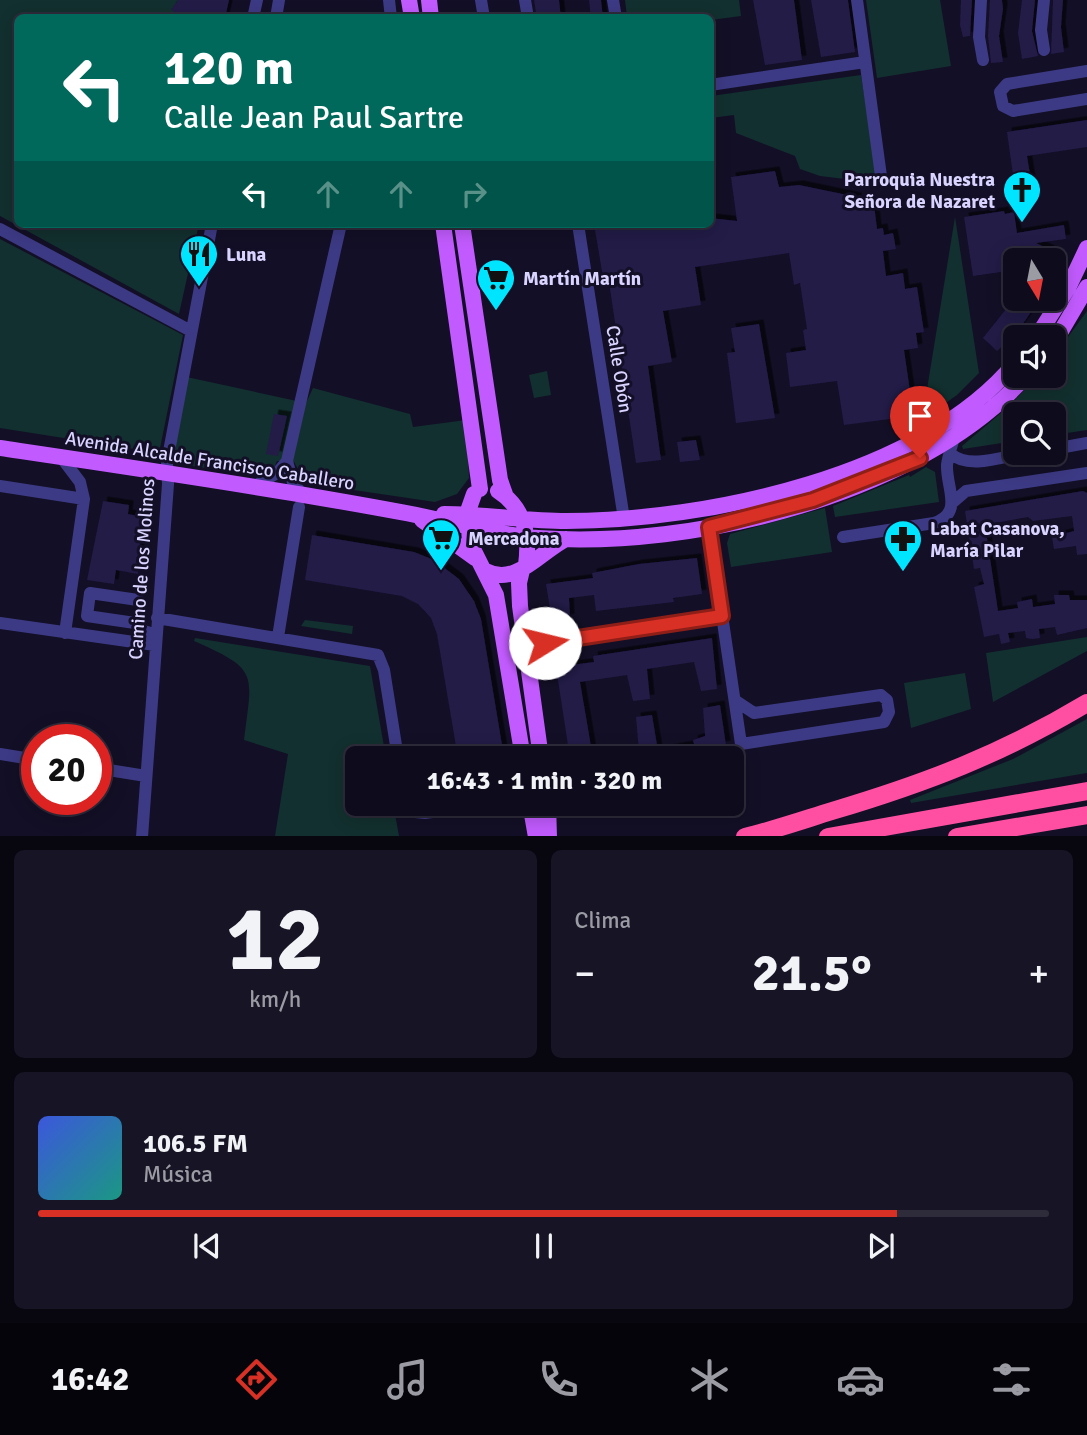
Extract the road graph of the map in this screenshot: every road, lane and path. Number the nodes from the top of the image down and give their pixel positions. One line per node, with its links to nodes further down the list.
1 (857, 0): 6 (street)
2 (981, 0): 5 (street)
3 (1044, 0): 4 (street)
4 (1044, 50)
5 (983, 60)
6 (865, 62): 8 (street); 10 (street)
7 (1087, 71): 9 (street)
8 (714, 84)
9 (1087, 99)
10 (881, 176)
11 (211, 228): 21 (street, Camino de los Molinos)
12 (340, 228): 31 (street)
13 (444, 228): 36 (main road)
14 (463, 228): 37 (main road)
15 (579, 228): 42 (street, Calle Obón)
16 (0, 229): 21 (street)
17 (1087, 248): 19 (main road)
18 (1087, 287): 20 (main road)
19 (1044, 325)
20 (1065, 325)
21 (191, 331): 33 (street, Camino de los Molinos)
22 (1003, 375): 24 (main road, Avenida Alcalde Francisco Caballero)
23 (1014, 388): 28 (main road)
24 (947, 421): 28 (street); 42 (main road, Avenida Alcalde Francisco Caballero)
25 (1087, 443): 26 (street)
26 (1066, 447)
27 (0, 448): 29 (main road, Avenida Alcalde Francisco Caballero)
28 (948, 450): 30 (street); 40 (street); 45 (main road)
29 (61, 457): 33 (main road, Avenida Alcalde Francisco Caballero); 38 (street)
30 (1003, 457)
31 (287, 461): 35 (street); 39 (street)
32 (1087, 473): 40 (street)
33 (167, 474): 35 (main road, Avenida Alcalde Francisco Caballero); 53 (street, Camino de los Molinos)
34 (0, 486): 38 (street)
35 (253, 487): 39 (main road, Avenida Alcalde Francisco Caballero)
36 (477, 491): 37 (main road); 41 (main road, Avenida Alcalde Francisco Caballero); 44 (main road)
37 (506, 496): 43 (main road)
38 (84, 499): 56 (street)
39 (301, 501): 41 (main road, Avenida Alcalde Francisco Caballero); 57 (street)
40 (952, 503): 47 (street)
41 (414, 515): 44 (main road, Avenida Alcalde Francisco Caballero); 49 (main road, Avenida Alcalde Francisco Caballero)
42 (624, 519): 43 (main road, Avenida Alcalde Francisco Caballero)
43 (523, 520): 44 (main road, Avenida Alcalde Francisco Caballero); 46 (main road)
44 (468, 521): 46 (main road); 49 (main road)
45 (709, 527): 48 (main road); 52 (street)
46 (527, 536): 48 (main road); 50 (main road)
47 (843, 537)
48 (566, 539): 50 (main road)
49 (482, 566): 50 (main road); 64 (main road)
50 (524, 568): 55 (main road)
51 (138, 600): 58 (street)
52 (722, 616): 59 (street); 61 (street)
53 (157, 618): 57 (street); 58 (street, Camino de los Molinos)
54 (0, 623): 56 (street)
55 (523, 631): 59 (street); 60 (main road)
56 (65, 633): 58 (street)
57 (278, 637): 63 (street)
58 (156, 640): 69 (street, Camino de los Molinos)
59 (545, 643): 60 (street)
60 (528, 662): 65 (main road)
61 (736, 702): 61 (street)
62 (1087, 703): 77 (highway)
63 (396, 746)
64 (521, 746)
65 (539, 746)
66 (0, 754): 67 (street)
67 (21, 757)
68 (112, 771): 69 (street)
69 (146, 776): 74 (street, Camino de los Molinos)
70 (1087, 791): 78 (highway)
71 (1087, 815): 79 (highway)
72 (532, 816): 75 (main road)
73 (548, 816): 76 (main road)
74 (142, 836)
75 (536, 836)
76 (549, 836)
77 (745, 836)
78 (828, 836)
79 (957, 836)

